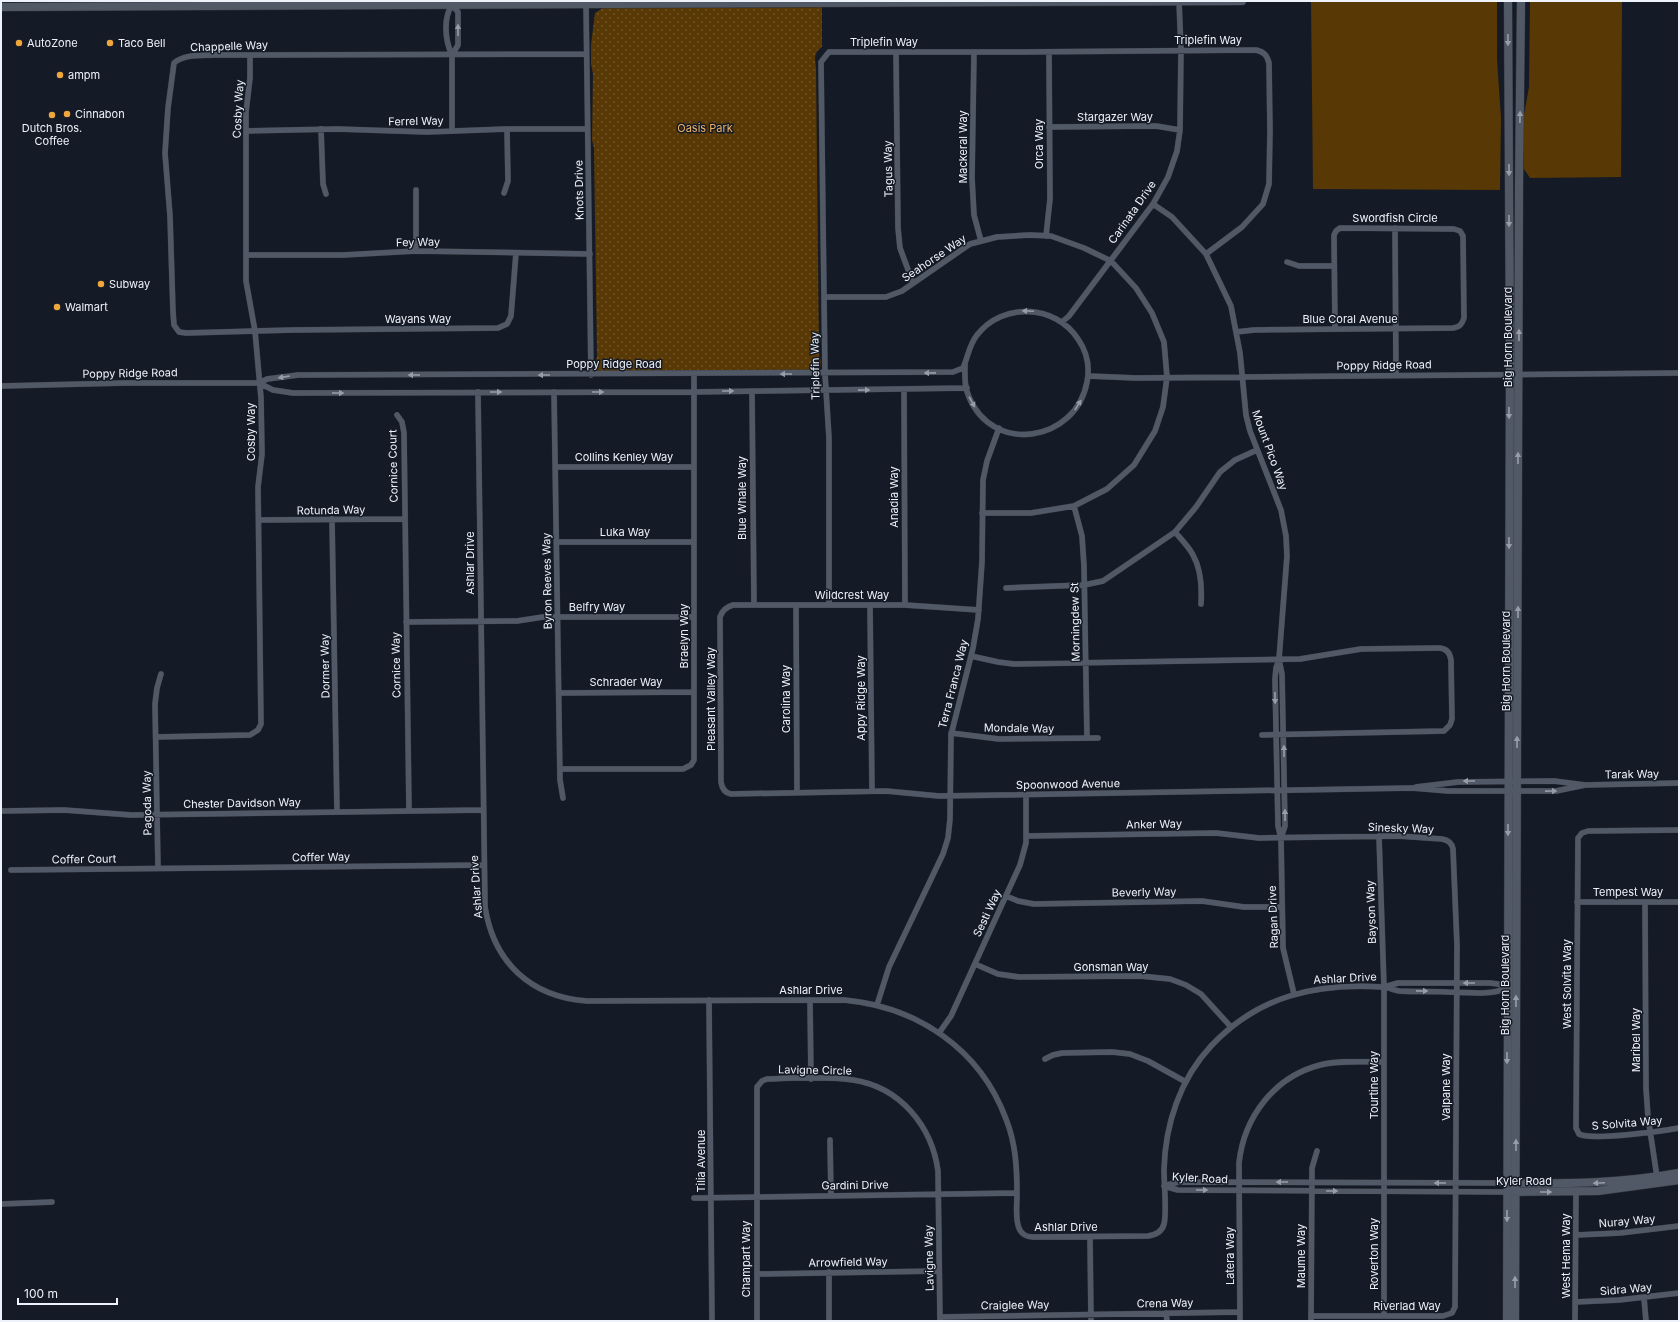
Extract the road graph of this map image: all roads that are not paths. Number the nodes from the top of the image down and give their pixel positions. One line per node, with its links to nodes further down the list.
1 (1179, 1): 2 (main road); 7 (main road); 9 (street, Carinata Drive)
2 (1242, 1)
3 (1508, 1): 51 (main road, Big Horn Boulevard, one-way to 51)
4 (1521, 1): 52 (main road, Big Horn Boulevard, one-way to 4)
5 (452, 3): 6 (main road); 7 (main road); 15 (street); 15 (street, one-way to 5)
6 (126, 4): 8 (main road)
7 (586, 4): 13 (street, Knots Drive)
8 (1, 7)
9 (1181, 50): 12 (street, Triplefin Way); 21 (street, Carinata Drive); 34 (street, Triplefin Way)
10 (896, 52): 11 (street, Triplefin Way); 38 (street, Tagus Way); 39 (street, Triplefin Way)
11 (974, 52): 12 (street, Triplefin Way); 29 (street, Mackeral Way)
12 (1049, 52): 16 (street, Orca Way)
13 (586, 54): 15 (street, Chappelle Way); 18 (street, Knots Drive)
14 (250, 55): 15 (street, Chappelle Way); 22 (street, Cosby Way); 44 (street, Chappelle Way)
15 (452, 55): 20 (street)
16 (1049, 127): 21 (street, Stargazer Way); 28 (street, Orca Way)
17 (507, 129): 18 (street, Ferrel Way); 20 (street, Ferrel Way); 24 (street)
18 (587, 129): 33 (street, Knots Drive)
19 (321, 130): 20 (street, Ferrel Way); 22 (street, Ferrel Way); 25 (street)
20 (452, 130)
21 (1180, 130): 26 (street, Carinata Drive)
22 (246, 131): 32 (street, Cosby Way)
23 (416, 190): 30 (street)
24 (504, 193)
25 (326, 194)
26 (1153, 204): 34 (street, Mount Pico Way); 35 (street, Carinata Drive)
27 (1395, 228): 37 (street, Swordfish Circle); 41 (street, Swordfish Circle); 43 (street)
28 (1046, 236): 29 (street, Seahorse Way); 35 (street, Seahorse Way)
29 (981, 241): 38 (street, Seahorse Way)
30 (416, 251): 31 (street, Fey Way); 32 (street, Fey Way)
31 (516, 253): 33 (street, Fey Way); 44 (street, Wayans Way)
32 (246, 254): 44 (street, Cosby Way)
33 (590, 254): 48 (street, Knots Drive)
34 (1206, 254): 45 (street, Mount Pico Way)
35 (1111, 261): 40 (street, Carinata Drive); 56 (street, Seahorse Way)
36 (1287, 262): 37 (street)
37 (1334, 266): 42 (street, Swordfish Circle)
38 (913, 283): 39 (street, Seahorse Way)
39 (825, 297): 50 (street, Triplefin Way)
40 (1062, 322): 46 (street, one-way to 46); 54 (street)
41 (1462, 324): 43 (street, Blue Coral Avenue)
42 (1335, 329): 43 (street, Blue Coral Avenue); 45 (street, Blue Coral Avenue)
43 (1396, 329): 53 (street)
44 (255, 331): 57 (street, Cosby Way)
45 (1236, 332): 55 (street, Mount Pico Way)
46 (965, 364): 50 (street, Poppy Ridge Road, one-way to 50); 59 (street)
47 (1679, 373): 52 (street, Poppy Ridge Road)
48 (591, 374): 49 (street, Poppy Ridge Road); 57 (street, Poppy Ridge Road, one-way to 57)
49 (694, 374): 50 (street, Poppy Ridge Road, one-way to 49); 65 (street, Braelyn Way)
50 (825, 374): 61 (street, Triplefin Way)
51 (1509, 374): 52 (street, Poppy Ridge Road); 53 (street, Poppy Ridge Road); 107 (main road, Big Horn Boulevard, one-way to 107)
52 (1519, 374): 108 (main road, Big Horn Boulevard, one-way to 52)
53 (1396, 375): 55 (street, Poppy Ridge Road)
54 (1088, 376): 56 (street, Poppy Ridge Road); 67 (street, one-way to 54)
55 (1242, 377): 56 (street, Poppy Ridge Road); 68 (street, Mount Pico Way)
56 (1167, 378): 71 (street, Seahorse Way)
57 (259, 382): 58 (street, Poppy Ridge Road); 63 (street, Poppy Ridge Road, one-way to 63); 74 (street, Cosby Way)
58 (1, 386)
59 (967, 388): 60 (street, Poppy Ridge Road); 67 (street, one-way to 67)
60 (904, 389): 61 (street, Poppy Ridge Road, one-way to 60); 86 (street, Anadia Way)
61 (826, 390): 62 (street, Poppy Ridge Road); 84 (street, Triplefin Way)
62 (752, 391): 65 (street, Poppy Ridge Road, one-way to 62); 82 (street, Blue Whale Way)
63 (478, 392): 64 (street, Poppy Ridge Road, one-way to 64); 91 (street, Ashlar Drive)
64 (554, 392): 65 (street, Poppy Ridge Road, one-way to 65); 69 (street, Byron Reeves Way)
65 (693, 392): 70 (street, Braelyn Way)
66 (397, 415): 73 (street, Cornice Court)
67 (999, 428): 72 (street, Terra Franca Way)
68 (1258, 450): 76 (street); 94 (street, Mount Pico Way)
69 (556, 467): 70 (street, Collins Kenley Way); 77 (street, Byron Reeves Way)
70 (694, 467): 78 (street, Braelyn Way)
71 (1074, 506): 72 (street, Seahorse Way); 79 (street, Morningdew St)
72 (982, 514): 88 (street, Terra Franca Way)
73 (404, 519): 75 (street, Rotunda Way); 92 (street, Cornice Way)
74 (259, 520): 75 (street, Rotunda Way); 103 (street, Cosby Way)
75 (332, 520): 125 (street, Dormer Way)
76 (1175, 532): 79 (street); 81 (street)
77 (557, 542): 78 (street, Luka Way); 90 (street, Byron Reeves Way)
78 (694, 542): 89 (street, Braelyn Way)
79 (1084, 585): 80 (street); 95 (street, Morningdew St)
80 (1006, 588)
81 (1201, 604)
82 (754, 605): 83 (street, Wildcrest Way); 87 (street, Wildcrest Way)
83 (796, 605): 84 (street, Wildcrest Way); 118 (street, Carolina Way)
84 (829, 605): 85 (street, Wildcrest Way)
85 (870, 605): 86 (street, Wildcrest Way); 117 (street, Appy Ridge Way)
86 (905, 605): 88 (street, Wildcrest Way)
87 (725, 609): 114 (street, Pleasant Valley Way)
88 (979, 610): 93 (street, Terra Franca Way)
89 (694, 617): 90 (street, Belfry Way); 97 (street, Braelyn Way)
90 (558, 618): 91 (street, Belfry Way); 98 (street, Byron Reeves Way)
91 (480, 621): 92 (street, Belfry Way); 122 (street, Ashlar Drive)
92 (406, 622): 124 (street, Cornice Way)
93 (971, 656): 95 (street); 99 (street, Terra Franca Way)
94 (1279, 659): 95 (street); 100 (street, Mount Pico Way); 100 (street); 102 (street, Mount Pico Way, one-way to 102)
95 (1086, 663): 104 (street, Morningdew St)
96 (161, 674): 103 (street, Pagoda Way)
97 (694, 692): 98 (street, Schrader Way); 106 (street, Braelyn Way)
98 (559, 693): 106 (street, Byron Reeves Way)
99 (951, 733): 104 (street, Mondale Way); 120 (street, Terra Franca Way)
100 (1283, 734): 102 (street); 113 (street, Mount Pico Way, one-way to 100)
101 (1262, 735): 102 (street)
102 (1276, 735): 112 (street, Mount Pico Way)
103 (156, 737): 126 (street, Pagoda Way)
104 (1087, 738): 105 (street, Mondale Way)
105 (1098, 738)
106 (560, 769): 121 (street, Byron Reeves Way)
107 (1508, 781): 108 (street, Tarak Way); 111 (street, Spoonwood Avenue, one-way to 111); 115 (main road, Big Horn Boulevard)
108 (1517, 781): 110 (street, Tarak Way); 116 (main road, Big Horn Boulevard)
109 (1679, 783): 110 (street, Tarak Way)
110 (1585, 785): 116 (street, Tarak Way, one-way to 110)
111 (1412, 788): 113 (street, Spoonwood Avenue); 115 (street, Spoonwood Avenue)
112 (1277, 790): 113 (street, Spoonwood Avenue); 119 (street, Spoonwood Avenue); 130 (street, Ragan Drive)
113 (1284, 790): 130 (street, Ragan Drive, one-way to 113)
114 (724, 791): 118 (street, Spoonwood Avenue)
115 (1508, 791): 116 (street, Spoonwood Avenue); 142 (main road, Big Horn Boulevard, one-way to 142)
116 (1517, 791): 167 (main road, Big Horn Boulevard, one-way to 116)
117 (872, 792): 118 (street, Spoonwood Avenue); 120 (street, Spoonwood Avenue)
118 (797, 793)
119 (1026, 795): 120 (street, Spoonwood Avenue); 128 (street, Sesti Way)
120 (950, 796): 147 (street, Terra Franca Way)
121 (563, 798)
122 (483, 810): 124 (street, Chester Davidson Way); 131 (street, Ashlar Drive)
123 (1, 811): 126 (street, Chester Davidson Way)
124 (409, 811): 125 (street, Chester Davidson Way)
125 (337, 812): 126 (street, Chester Davidson Way)
126 (157, 814): 132 (street, Pagoda Way)
127 (1679, 830): 135 (street, West Solvita Way)
128 (1026, 836): 130 (street, Anker Way); 134 (street, Sesti Way)
129 (1379, 836): 130 (street, Sinesky Way); 140 (street, Sinesky Way); 141 (street, Bayson Way)
130 (1281, 838): 138 (street, Ragan Drive)
131 (484, 865): 132 (street, Coffer Way); 145 (street, Ashlar Drive)
132 (158, 868): 133 (street, Coffer Court)
133 (11, 870)
134 (1006, 896): 138 (street, Beverly Way); 139 (street, Sesti Way)
135 (1577, 902): 136 (street, Tempest Way); 155 (street, West Solvita Way)
136 (1645, 902): 137 (street, Tempest Way); 156 (street, Maribel Way)
137 (1679, 902)
138 (1282, 907): 144 (street, Ragan Drive)
139 (975, 964): 148 (street, Gonsman Way); 149 (street, Sesti Way)
140 (1457, 983): 141 (street, Ashlar Drive); 142 (street, Ashlar Drive, one-way to 140); 143 (street, Valpane Way)
141 (1384, 987): 143 (street, Ashlar Drive, one-way to 143); 144 (street, Ashlar Drive); 151 (street, Tourtine Way)
142 (1507, 988): 143 (street, Ashlar Drive); 167 (main road, Big Horn Boulevard, one-way to 167)
143 (1456, 992): 165 (street, Valpane Way)
144 (1294, 994): 148 (street, Ashlar Drive)
145 (709, 1000): 146 (street, Ashlar Drive); 178 (street, Tilia Avenue)
146 (810, 1000): 147 (street, Ashlar Drive); 152 (street)
147 (877, 1005): 149 (street, Ashlar Drive)
148 (1231, 1027): 153 (street, Ashlar Drive)
149 (940, 1033): 173 (street, Ashlar Drive)
150 (1045, 1059): 153 (street)
151 (1384, 1062): 162 (street, Latera Way); 164 (street, Tourtine Way)
152 (811, 1079): 174 (street, Lavigne Circle); 176 (street, Lavigne Circle)
153 (1186, 1082): 166 (street, Ashlar Drive)
154 (1679, 1128): 156 (street, S Solvita Way)
155 (1578, 1132): 156 (street, S Solvita Way)
156 (1650, 1132): 160 (street, Maribel Way)
157 (830, 1140): 175 (street)
158 (1317, 1151): 163 (street, Maume Way)
159 (1679, 1174): 160 (main road, Kyler Road)
160 (1657, 1177): 167 (main road, Kyler Road, one-way to 167)
161 (1679, 1180): 172 (main road, Kyler Road)
162 (1239, 1182): 163 (street, Kyler Road, one-way to 162); 166 (street, Kyler Road); 168 (street, Latera Way)
163 (1312, 1182): 164 (street, Kyler Road); 169 (street, Maume Way)
164 (1384, 1183): 165 (street, Kyler Road, one-way to 164); 170 (street, Tourtine Way)
165 (1456, 1183): 167 (street, Kyler Road); 171 (street, Valpane Way)
166 (1164, 1186): 168 (street, Kyler Road, one-way to 168); 183 (street, Ashlar Drive)
167 (1511, 1188): 171 (street, Kyler Road); 172 (main road, Kyler Road, one-way to 172); 203 (main road, Big Horn Boulevard, one-way to 203); 204 (main road, Big Horn Boulevard, one-way to 167)
168 (1239, 1190): 169 (street, Kyler Road); 190 (street, Latera Way)
169 (1312, 1191): 170 (street, Kyler Road, one-way to 170); 195 (street, Maume Way)
170 (1384, 1191): 171 (street, Kyler Road); 193 (street, Roverton Way)
171 (1456, 1191): 193 (street, Riverlad Way)
172 (1576, 1192): 182 (street, West Hema Way)
173 (1017, 1193): 174 (street, Gardini Drive); 183 (street, Ashlar Drive)
174 (938, 1194): 175 (street, Gardini Drive); 184 (street, Lavigne Way)
175 (831, 1196): 176 (street, Gardini Drive)
176 (756, 1197): 178 (street, Gardini Drive); 186 (street, Champart Way)
177 (694, 1198): 178 (street, Gardini Drive)
178 (711, 1198): 197 (street, Tilia Avenue)
179 (52, 1202): 180 (street)
180 (1, 1204)
181 (1679, 1226): 182 (street, Nuray Way)
182 (1576, 1235): 189 (street, West Hema Way)
183 (1090, 1237): 192 (street)
184 (939, 1271): 185 (street, Arrowfield Way); 196 (street, Lavigne Way)
185 (829, 1272): 186 (street, Arrowfield Way); 199 (street)
186 (756, 1274): 198 (street, Champart Way)
187 (1679, 1294): 188 (street, Sidra Way)
188 (1644, 1298): 189 (street, Sidra Way); 206 (street)
189 (1575, 1302): 205 (street, West Hema Way)
190 (1240, 1312): 191 (street, Crena Way); 202 (street, Latera Way)
191 (1166, 1313): 192 (street, Crena Way); 201 (street)
192 (1091, 1314): 194 (street, Craiglee Way); 200 (street)
193 (1384, 1316): 195 (street, Riverlad Way)
194 (1014, 1318): 196 (street, Craiglee Way)
195 (1311, 1318)
196 (940, 1319)
197 (712, 1321)
198 (757, 1321)
199 (829, 1321)
200 (1092, 1321)
201 (1167, 1321)
202 (1240, 1321)
203 (1507, 1321)
204 (1515, 1321)
205 (1575, 1321)
206 (1646, 1321)

